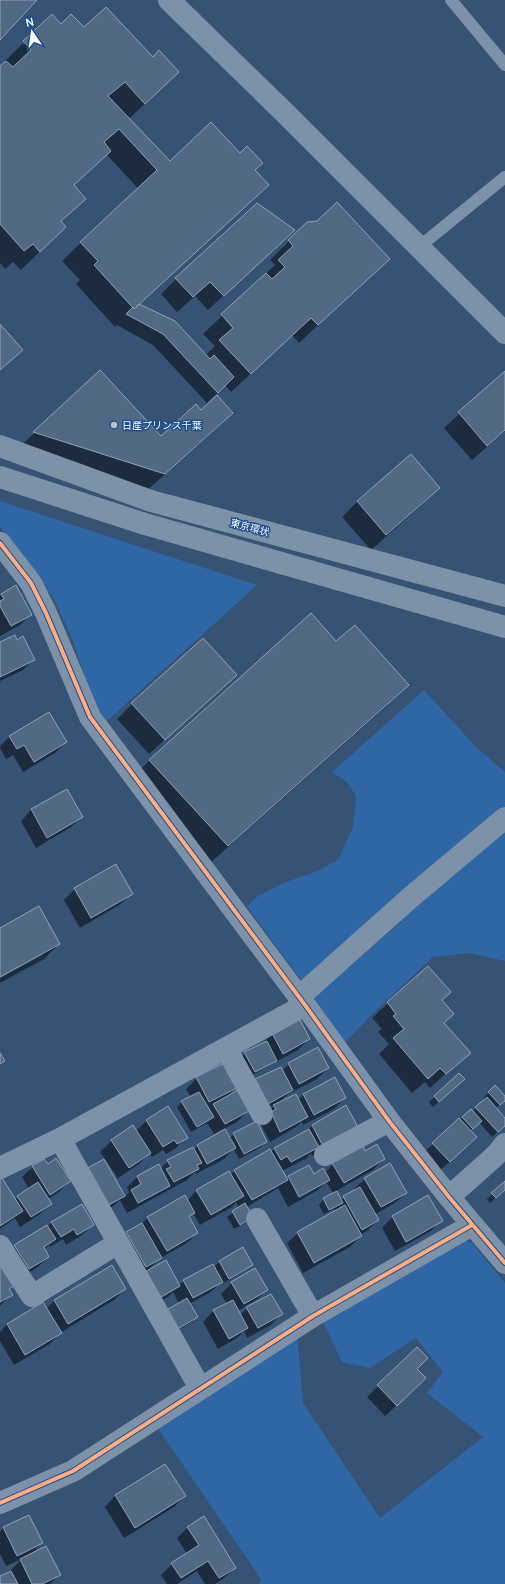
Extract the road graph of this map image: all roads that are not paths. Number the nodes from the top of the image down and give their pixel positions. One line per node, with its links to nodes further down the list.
1 (169, 0): 5 (street)
2 (451, 0): 3 (lane)
3 (505, 66)
4 (505, 177): 5 (lane)
5 (419, 247): 6 (street)
6 (505, 334)
7 (0, 446): 10 (highway, 東京環状)
8 (0, 477): 11 (highway)
9 (0, 543): 13 (street)
10 (505, 596)
11 (505, 627)
12 (505, 818): 13 (street)
13 (302, 1001): 14 (street); 16 (street)
14 (226, 1048): 15 (street); 17 (street)
15 (262, 1114)
16 (389, 1121): 19 (street); 21 (street)
17 (60, 1139): 20 (street); 24 (street)
18 (505, 1144): 21 (street)
19 (325, 1155)
20 (0, 1168)
21 (449, 1197): 23 (street)
22 (257, 1218): 27 (street)
23 (472, 1224): 26 (street); 27 (street)
24 (118, 1243): 25 (street); 28 (street)
25 (0, 1246)
26 (505, 1263)
27 (313, 1316): 28 (street)
28 (200, 1388): 29 (street)
29 (0, 1503)

